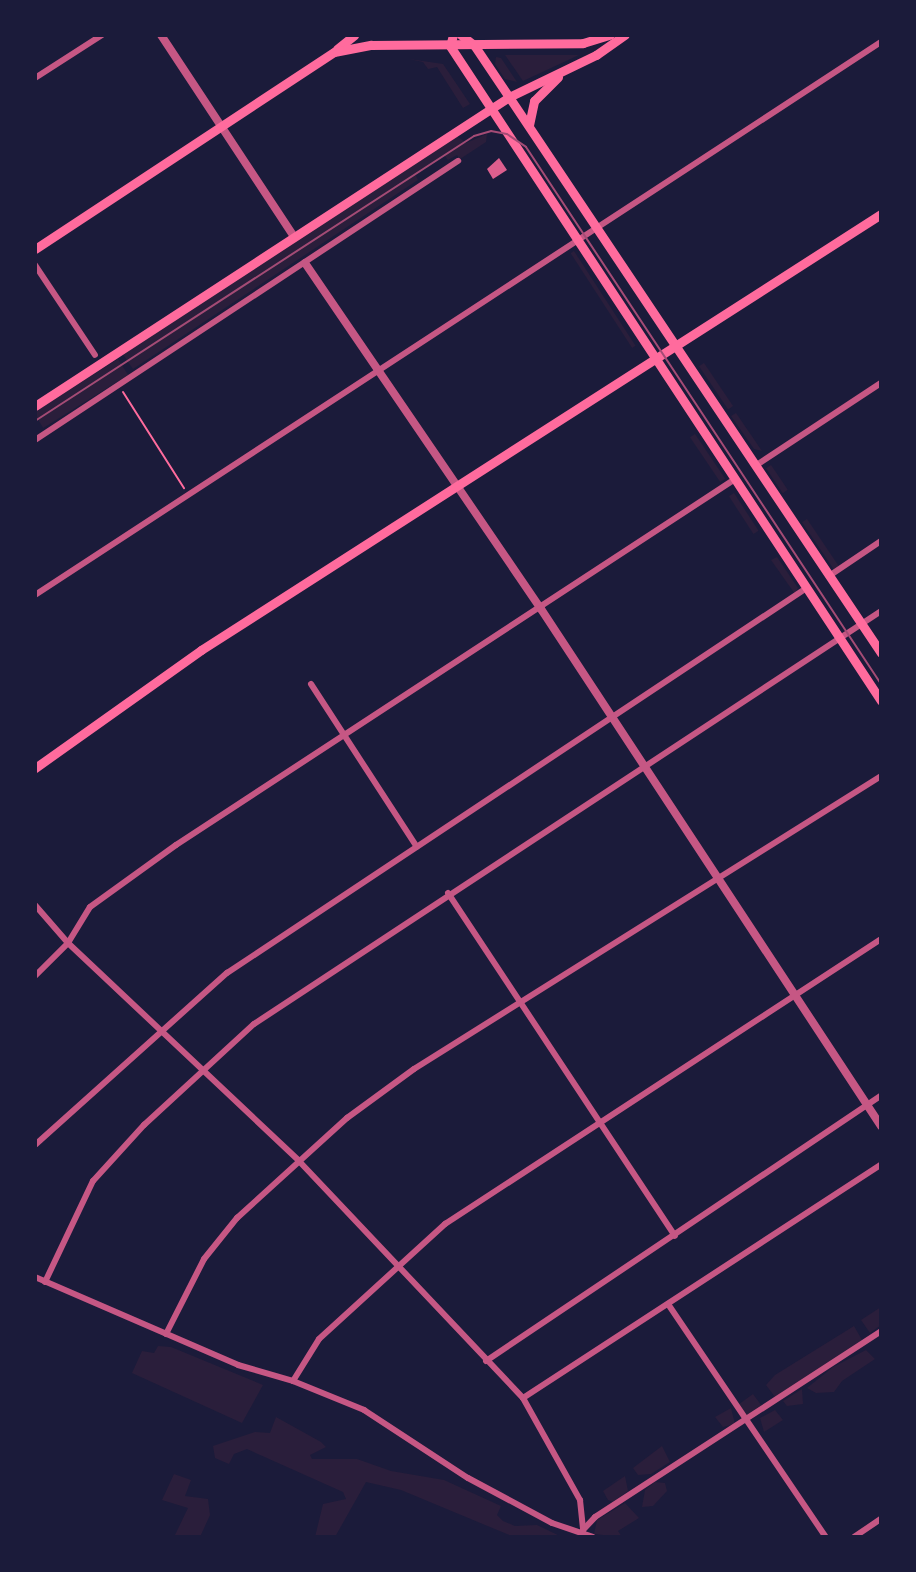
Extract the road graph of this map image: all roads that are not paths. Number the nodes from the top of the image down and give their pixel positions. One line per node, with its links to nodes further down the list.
1 (102, 35): 13 (street)
2 (161, 35): 16 (street)
3 (354, 35): 11 (main road)
4 (453, 35): 10 (main road)
5 (461, 35): 9 (main road)
6 (610, 35): 9 (main road)
7 (625, 35): 12 (main road)
8 (881, 42): 20 (street)
9 (474, 45): 10 (main road); 14 (main road)
10 (450, 46): 11 (main road); 15 (main road)
11 (334, 52): 16 (main road)
12 (563, 73): 14 (main road); 17 (main road)
13 (35, 78)
14 (509, 97): 15 (main road); 17 (main road)
15 (491, 109): 21 (main road); 22 (main road)
16 (221, 126): 21 (street); 23 (main road)
17 (529, 127): 20 (main road)
18 (458, 161): 24 (street)
19 (881, 214): 26 (main road)
20 (596, 226): 22 (street); 26 (main road)
21 (294, 237): 31 (main road)
22 (576, 239): 28 (main road); 29 (street)
23 (35, 249)
24 (305, 263): 29 (street); 32 (street)
25 (35, 265): 27 (street)
26 (676, 346): 28 (main road); 33 (main road)
27 (94, 355)
28 (656, 360): 34 (main road); 35 (main road)
29 (377, 369): 35 (street); 39 (street)
30 (881, 383): 33 (street)
31 (35, 406)
32 (35, 440)
33 (755, 466): 37 (main road)
34 (735, 479): 38 (main road); 40 (street)
35 (457, 488): 40 (street); 50 (main road)
36 (881, 541): 37 (street)
37 (829, 576): 42 (main road)
38 (805, 589): 43 (main road); 47 (street)
39 (35, 595)
40 (541, 609): 47 (street); 48 (street)
41 (881, 611): 42 (street)
42 (862, 623): 43 (street); 44 (main road)
43 (837, 639): 46 (main road); 49 (street)
44 (881, 653)
45 (311, 684): 48 (street)
46 (881, 701)
47 (610, 717): 49 (street); 52 (street)
48 (344, 734): 52 (street); 57 (street)
49 (643, 766): 53 (street); 54 (street)
50 (35, 768)
51 (881, 776): 53 (street)
52 (417, 847): 61 (street)
53 (717, 878): 59 (street); 60 (street)
54 (448, 893): 60 (street); 62 (street)
55 (35, 905): 57 (street)
56 (881, 939): 59 (street)
57 (68, 943): 58 (street); 61 (street)
58 (35, 976)
59 (793, 994): 64 (street); 65 (street)
60 (520, 1006): 65 (street); 68 (street)
61 (161, 1030): 62 (street); 67 (street)
62 (202, 1070): 68 (street); 73 (street)
63 (881, 1096): 64 (street)
64 (867, 1104): 66 (street); 70 (street)
65 (599, 1122): 70 (street); 71 (street)
66 (881, 1126)
67 (35, 1144)
68 (298, 1160): 71 (street); 76 (street)
69 (881, 1165): 74 (street)
70 (675, 1236): 77 (street)
71 (402, 1267): 77 (street); 78 (street)
72 (35, 1277): 73 (street)
73 (45, 1282): 76 (street)
74 (668, 1304): 79 (street); 80 (street)
75 (881, 1331): 80 (street)
76 (166, 1334): 78 (street)
77 (486, 1362): 79 (street)
78 (293, 1381): 82 (street)
79 (523, 1398): 82 (street)
80 (745, 1421): 82 (street); 84 (street)
81 (881, 1519): 85 (street)
82 (583, 1530): 83 (street)
83 (593, 1537)
84 (825, 1537)
85 (854, 1537)

